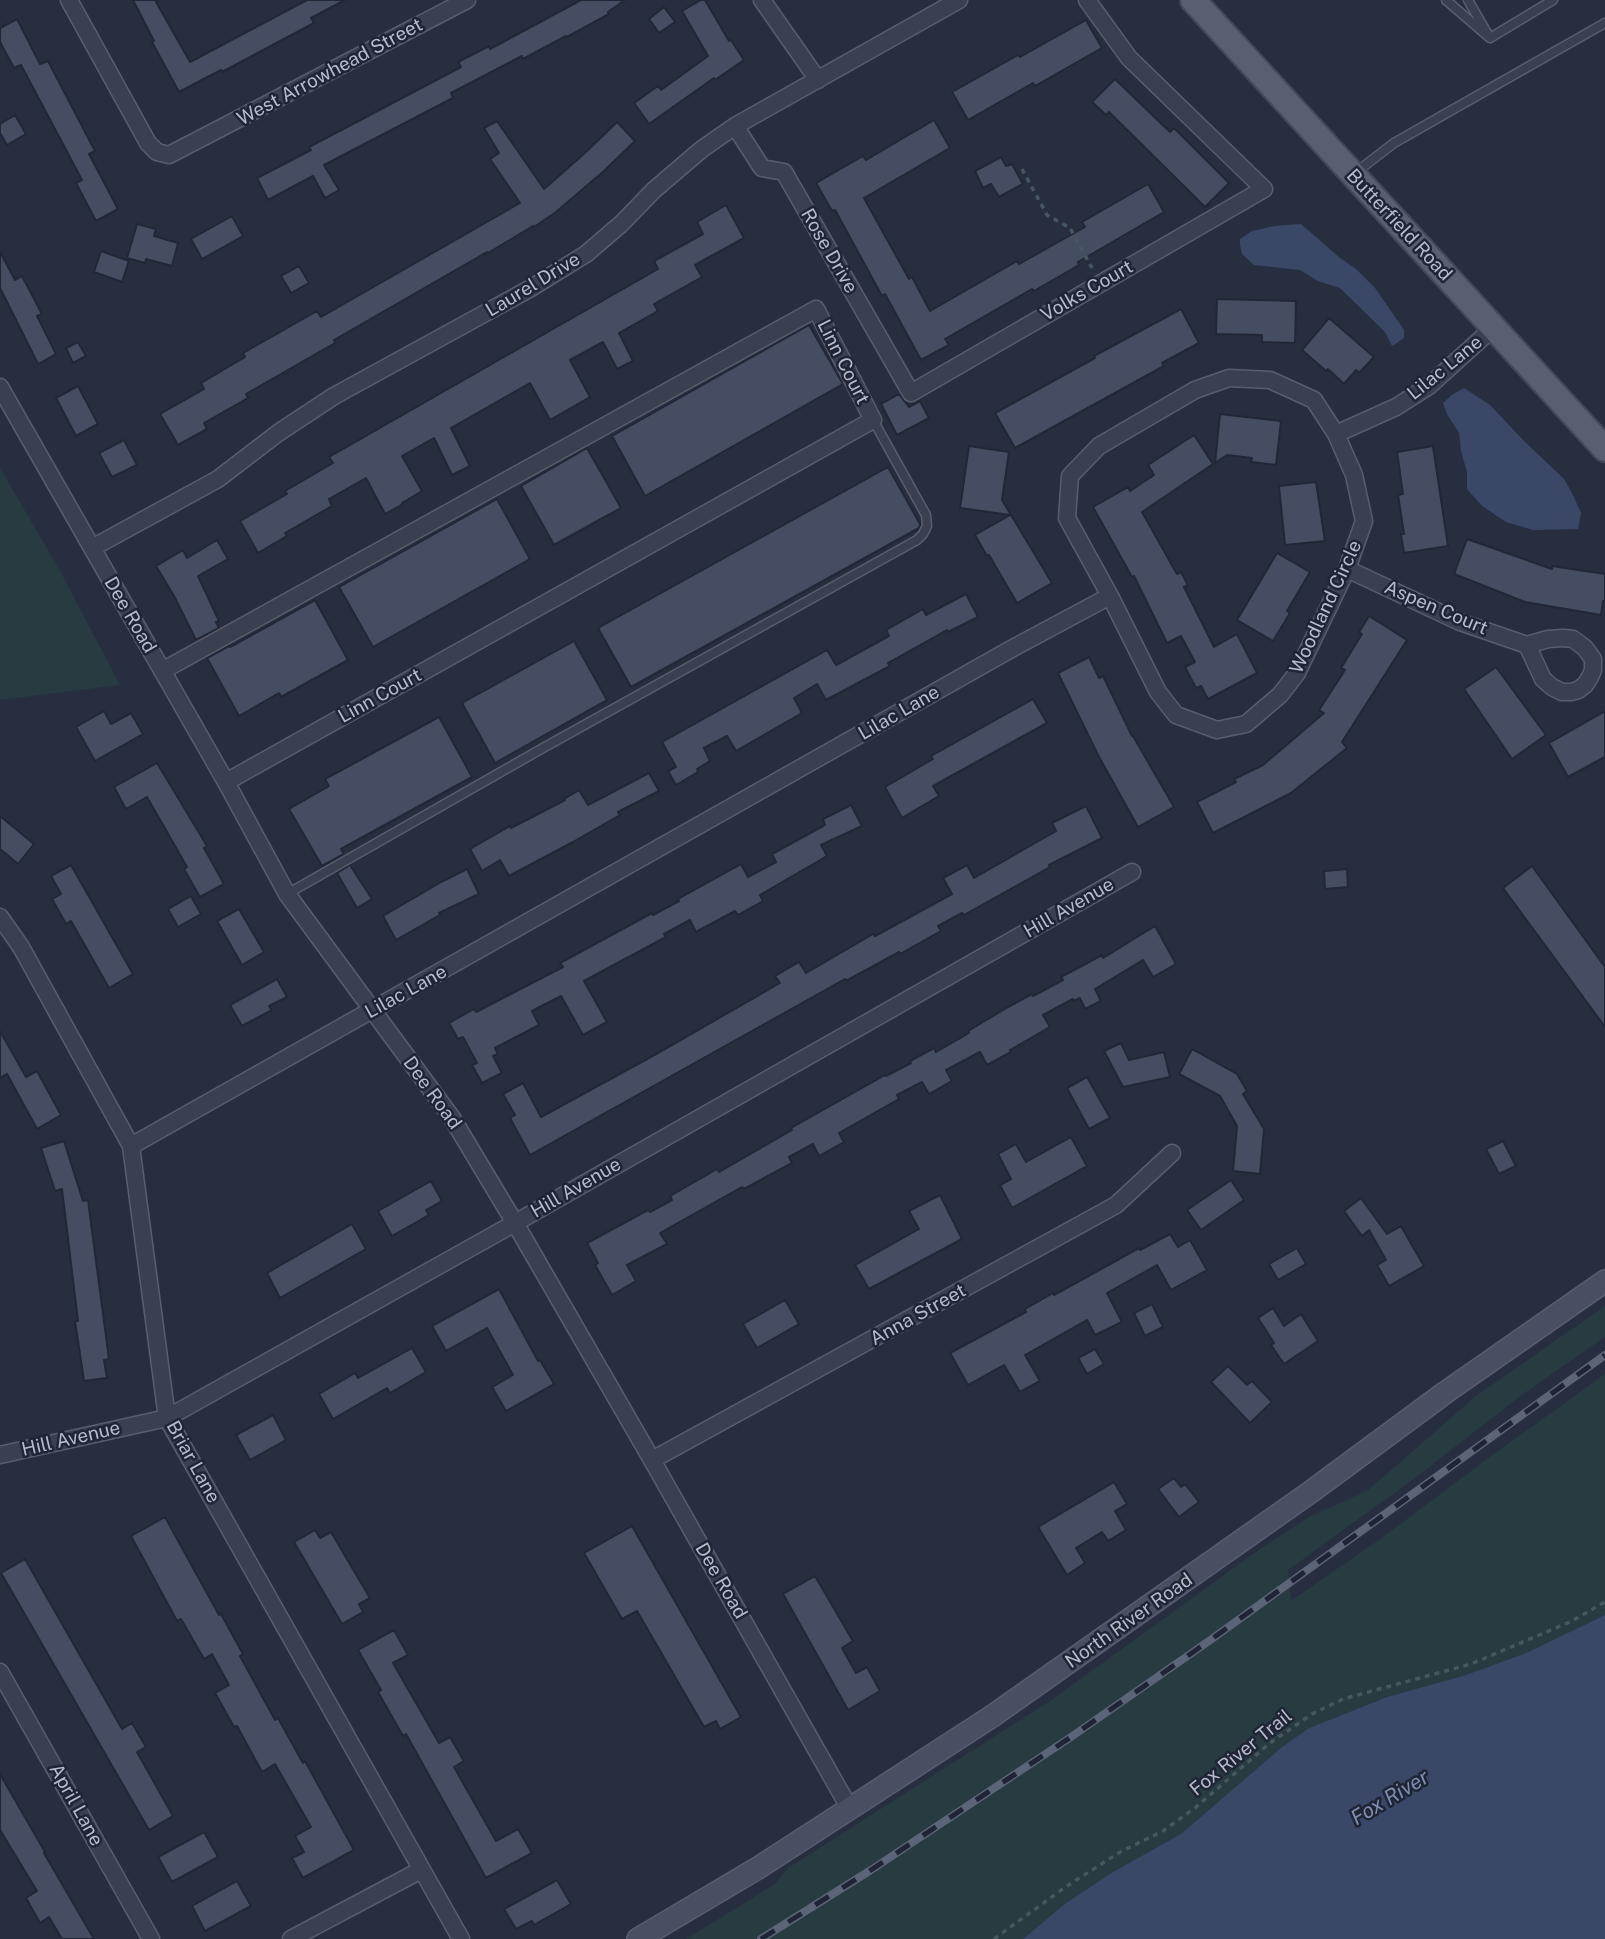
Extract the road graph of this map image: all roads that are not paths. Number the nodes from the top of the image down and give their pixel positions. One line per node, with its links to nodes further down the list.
1 (69, 0): 2 (street, West Arrowhead Street)
2 (467, 0)
3 (762, 0): 12 (street)
4 (959, 0): 12 (street, Laurel Drive)
5 (1087, 0): 17 (street, Volks Court)
6 (1193, 0): 14 (main road, Butterfield Road)
7 (1446, 0): 11 (lane)
8 (1468, 0): 11 (lane)
9 (1553, 0): 11 (lane)
10 (1605, 23): 14 (lane)
11 (1490, 38)
12 (818, 80): 13 (street, Laurel Drive)
13 (735, 126): 17 (street, Rose Drive); 21 (street, Laurel Drive)
14 (1353, 175): 15 (main road, Butterfield Road)
15 (1493, 328): 19 (street, Lilac Lane); 20 (main road, Butterfield Road)
16 (0, 387): 21 (street, Dee Road)
17 (911, 393)
18 (873, 420): 25 (street, Linn Court); 26 (street, Linn Court); 28 (lane)
19 (1336, 434): 22 (street, Woodland Circle); 23 (street)
20 (1605, 449)
21 (92, 548): 25 (street, Dee Road)
22 (1347, 569): 23 (street, Woodland Circle); 24 (street, Aspen Court)
23 (1110, 596): 30 (street, Lilac Lane)
24 (1527, 645)
25 (162, 671): 26 (street, Dee Road)
26 (226, 782): 28 (street, Dee Road)
27 (1132, 872): 33 (street, Hill Avenue)
28 (287, 894): 30 (street, Dee Road)
29 (0, 917): 31 (street, Briar Lane)
30 (371, 1011): 31 (street, Lilac Lane); 33 (street, Dee Road)
31 (131, 1146): 35 (street, Briar Lane)
32 (1172, 1153): 37 (street, Anna Street)
33 (515, 1223): 35 (street, Hill Avenue); 37 (street, Dee Road)
34 (1605, 1281): 39 (main road, North River Road)
35 (167, 1418): 36 (street, Hill Avenue); 40 (street, Briar Lane)
36 (0, 1455)
37 (652, 1460): 39 (street, Dee Road)
38 (0, 1672): 41 (street, April Lane)
39 (850, 1809): 44 (main road, North River Road)
40 (421, 1870): 42 (street); 43 (street, Briar Lane)
41 (151, 1939)
42 (291, 1939)
43 (461, 1939)
44 (638, 1939)

